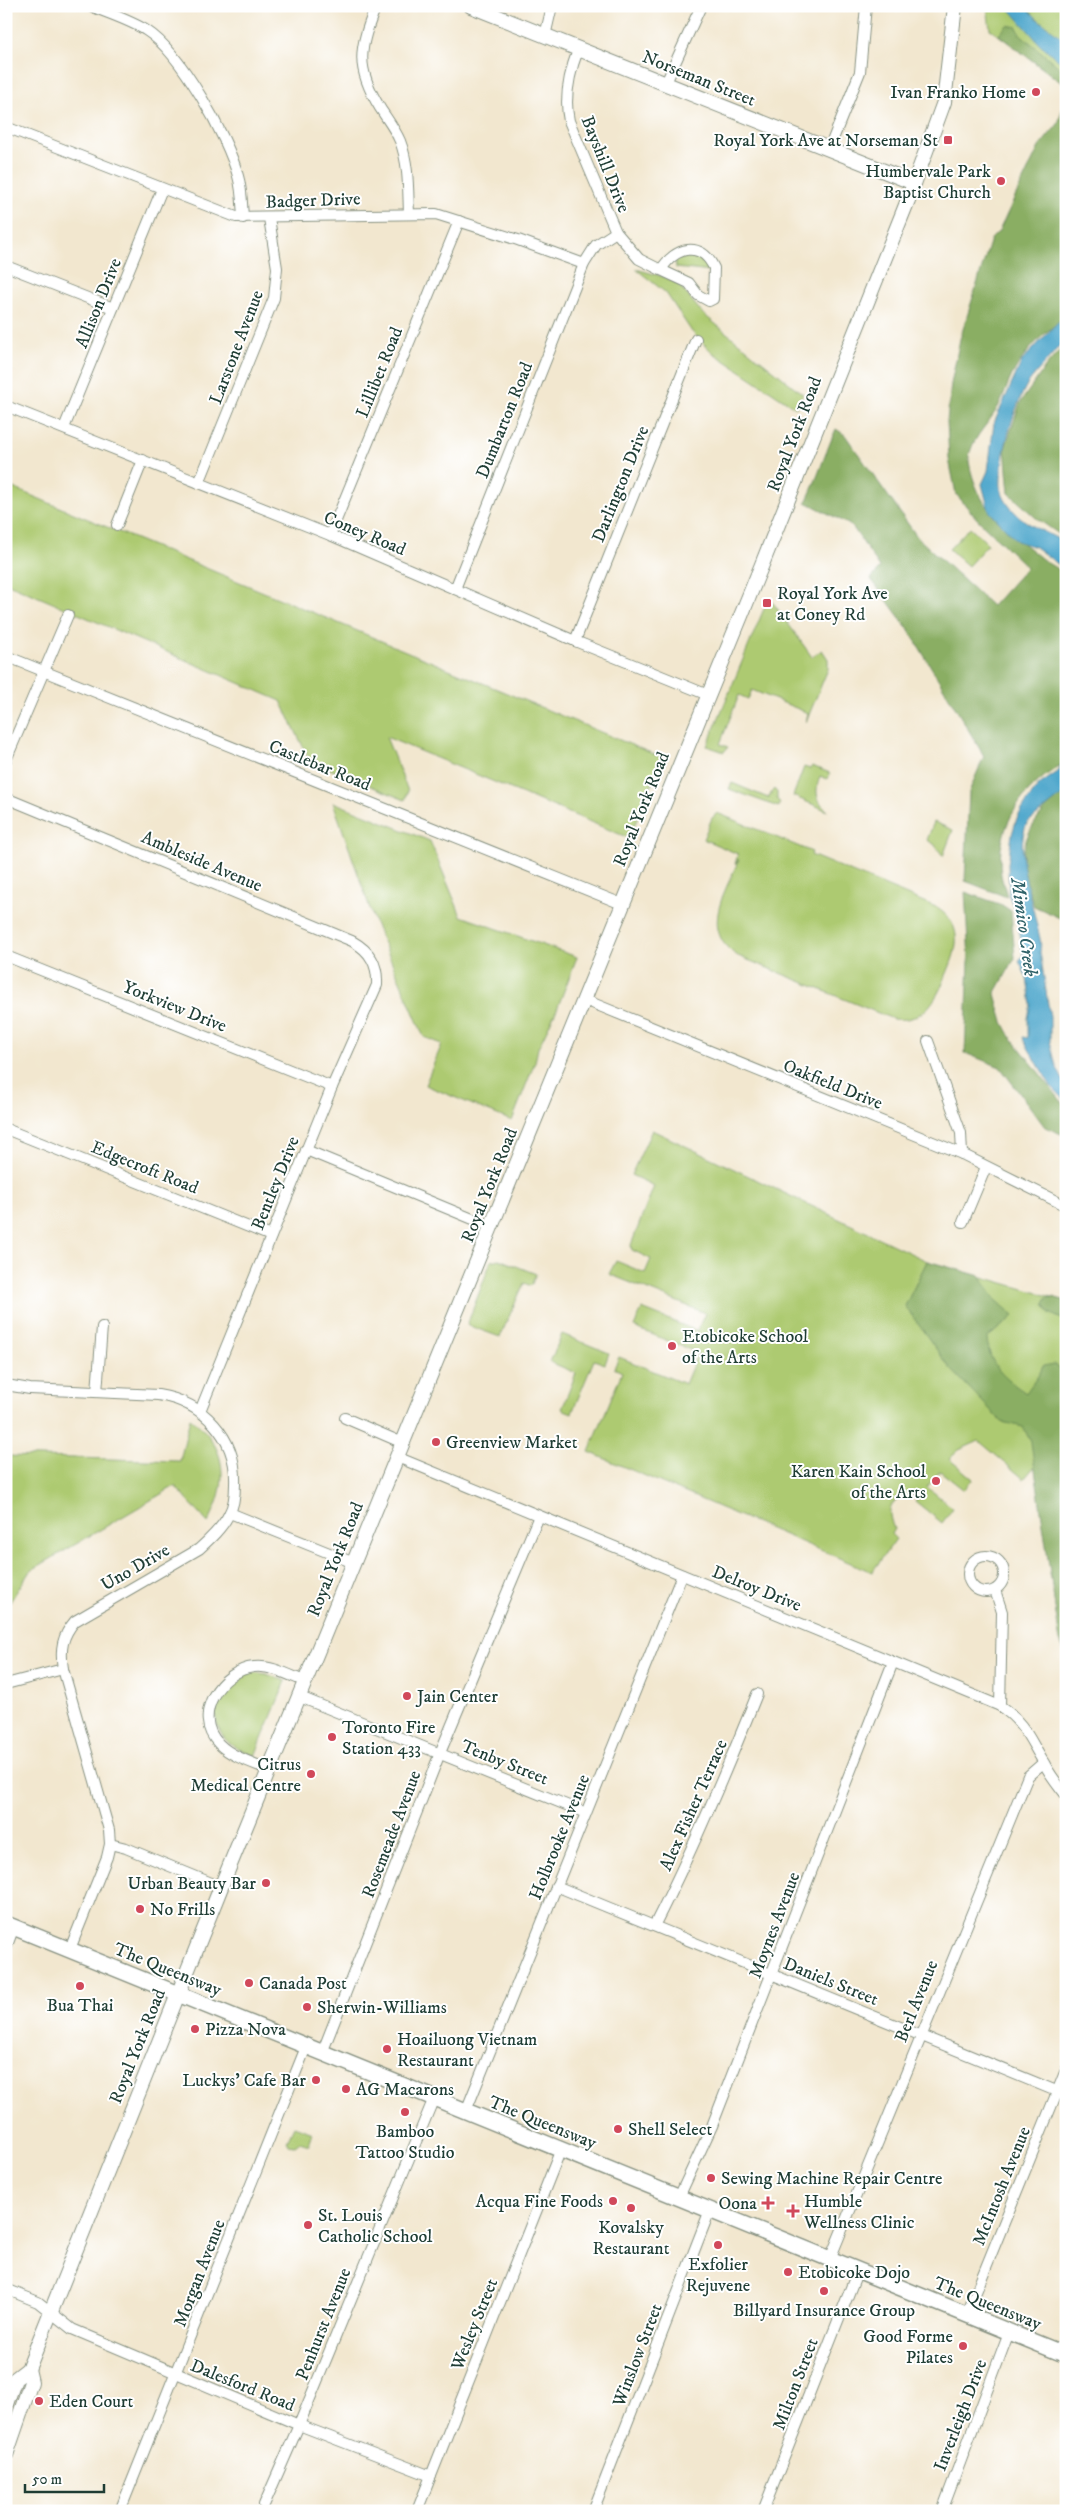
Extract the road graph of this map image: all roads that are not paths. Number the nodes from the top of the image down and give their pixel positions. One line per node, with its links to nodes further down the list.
1 (91, 6): 16 (street)
2 (376, 6): 15 (street)
3 (471, 6): 8 (main road, Norseman Street)
4 (552, 6): 8 (street)
5 (701, 6): 10 (street)
6 (866, 6): 12 (street)
7 (955, 6): 13 (main road, Royal York Road)
8 (545, 36): 9 (main road, Norseman Street)
9 (578, 50): 10 (main road, Norseman Street); 19 (street, Bayshill Drive)
10 (665, 85): 12 (main road, Norseman Street)
11 (6, 127): 14 (street, Badger Drive)
12 (829, 149): 13 (main road, Norseman Street)
13 (914, 183): 36 (main road, Royal York Road)
14 (162, 189): 16 (street, Badger Drive); 23 (street, Allison Drive)
15 (409, 214): 17 (street, Badger Drive); 18 (street, Badger Drive)
16 (243, 218): 17 (street, Badger Drive)
17 (269, 218): 28 (street, Larstone Avenue)
18 (459, 221): 20 (street, Badger Drive); 30 (street, Lillibet Road)
19 (616, 232): 20 (street); 22 (street, Bayshill Drive)
20 (584, 264): 31 (street, Dumbarton Road)
21 (6, 266): 23 (street)
22 (661, 270): 22 (street, Bayshill Drive)
23 (113, 308): 26 (street, Allison Drive)
24 (696, 340): 33 (street, Darlington Drive)
25 (6, 406): 26 (street, Coney Road)
26 (64, 428): 27 (street, Coney Road)
27 (143, 460): 28 (street, Coney Road); 29 (street)
28 (198, 483): 30 (street, Coney Road)
29 (117, 525)
30 (330, 535): 31 (street, Coney Road)
31 (455, 588): 33 (street, Coney Road)
32 (68, 614): 35 (street)
33 (574, 641): 36 (street, Coney Road)
34 (6, 656): 35 (street, Castlebar Road)
35 (43, 671): 37 (street); 39 (street, Castlebar Road)
36 (708, 696): 39 (main road, Royal York Road)
37 (6, 760)
38 (6, 798): 41 (street, Ambleside Avenue)
39 (622, 904): 42 (main road, Royal York Road)
40 (6, 956): 44 (street, Yorkview Drive)
41 (376, 966): 44 (street, Bentley Drive)
42 (585, 1000): 47 (street, Oakfield Drive); 51 (main road, Royal York Road)
43 (928, 1041): 47 (street)
44 (332, 1087): 46 (street, Bentley Drive)
45 (6, 1129): 52 (street, Edgecroft Road)
46 (306, 1150): 51 (street); 52 (street, Bentley Drive)
47 (962, 1154): 48 (street, Oakfield Drive)
48 (986, 1167): 49 (street, Oakfield Drive); 50 (street)
49 (1066, 1206)
50 (963, 1222)
51 (492, 1227): 58 (main road, Royal York Road)
52 (271, 1236): 56 (street, Bentley Drive)
53 (102, 1327): 55 (street)
54 (6, 1385): 55 (street, Uno Drive)
55 (97, 1392): 56 (street, Uno Drive)
56 (200, 1411): 60 (street, Uno Drive)
57 (345, 1418): 58 (street)
58 (403, 1442): 59 (main road, Royal York Road)
59 (397, 1457): 61 (street, Delroy Drive); 62 (main road, Royal York Road)
60 (230, 1513): 62 (street); 66 (street, Uno Drive)
61 (539, 1516): 63 (street, Delroy Drive); 72 (street, Rosemeade Avenue)
62 (354, 1563): 67 (main road, Royal York Road)
63 (682, 1575): 65 (street, Delroy Drive); 76 (street, Holbrooke Avenue)
64 (995, 1590): 71 (street)
65 (893, 1662): 71 (street, Delroy Drive); 84 (street, Moynes Avenue)
66 (63, 1669): 68 (street); 77 (street, Uno Drive)
67 (306, 1682): 70 (main road, Royal York Road); 74 (street)
68 (6, 1684)
69 (757, 1694): 81 (street, Alex Fisher Terrace)
70 (300, 1697): 72 (street, Tenby Street); 74 (main road, Royal York Road)
71 (1000, 1706): 73 (street, Delroy Drive)
72 (440, 1753): 76 (street, Tenby Street); 88 (street, Rosemeade Avenue)
73 (1043, 1763): 75 (street, Delroy Drive); 86 (street, Berl Avenue)
74 (270, 1770): 78 (main road, Royal York Road)
75 (1066, 1795)
76 (586, 1813): 79 (street, Holbrooke Avenue)
77 (110, 1844): 78 (street); 83 (street, Uno Drive)
78 (221, 1886): 85 (main road, Royal York Road)
79 (556, 1886): 81 (street, Daniels Street); 92 (street, Holbrooke Avenue)
80 (10, 1926): 82 (street); 83 (main road, The Queensway)
81 (654, 1926): 84 (street, Daniels Street)
82 (6, 1948)
83 (70, 1949): 85 (main road, The Queensway)
84 (772, 1975): 86 (street, Daniels Street); 94 (street, Moynes Avenue)
85 (178, 1994): 87 (main road, The Queensway); 99 (main road, Royal York Road)
86 (920, 2035): 90 (street, Daniels Street); 96 (street, Berl Avenue)
87 (306, 2047): 88 (main road, The Queensway); 104 (street, Morgan Avenue)
88 (322, 2054): 91 (main road, The Queensway)
89 (1066, 2070): 90 (street, McIntosh Avenue)
90 (1061, 2093): 100 (street, McIntosh Avenue)
91 (434, 2098): 92 (main road, The Queensway); 106 (street, Penhurst Avenue)
92 (466, 2111): 93 (main road, The Queensway)
93 (561, 2149): 94 (main road, The Queensway); 109 (street, Wesley Street)
94 (679, 2197): 95 (main road, The Queensway)
95 (710, 2210): 96 (main road, The Queensway); 113 (street, Winslow Street)
96 (830, 2259): 97 (main road, The Queensway)
97 (858, 2270): 100 (main road, The Queensway); 114 (street, Milton Street)
98 (6, 2289): 99 (street, Dalesford Road)
99 (50, 2311): 103 (main road, Royal York Road); 104 (street, Dalesford Road)
100 (967, 2314): 101 (main road, The Queensway)
101 (1009, 2332): 102 (main road, The Queensway); 115 (street, Inverleigh Drive)
102 (1066, 2355)
103 (28, 2369): 105 (main road, Royal York Road); 107 (main road, Royal York Road)
104 (176, 2375): 106 (street, Dalesford Road); 111 (street, Morgan Avenue)
105 (6, 2404)
106 (299, 2425): 109 (street, Dalesford Road); 110 (street, Penhurst Avenue)
107 (10, 2430): 108 (main road, Royal York Road)
108 (6, 2455)
109 (431, 2476): 112 (street, Wesley Street)
110 (264, 2505)
111 (120, 2511)
112 (417, 2511)
113 (594, 2511)
114 (763, 2511)
115 (942, 2511)

